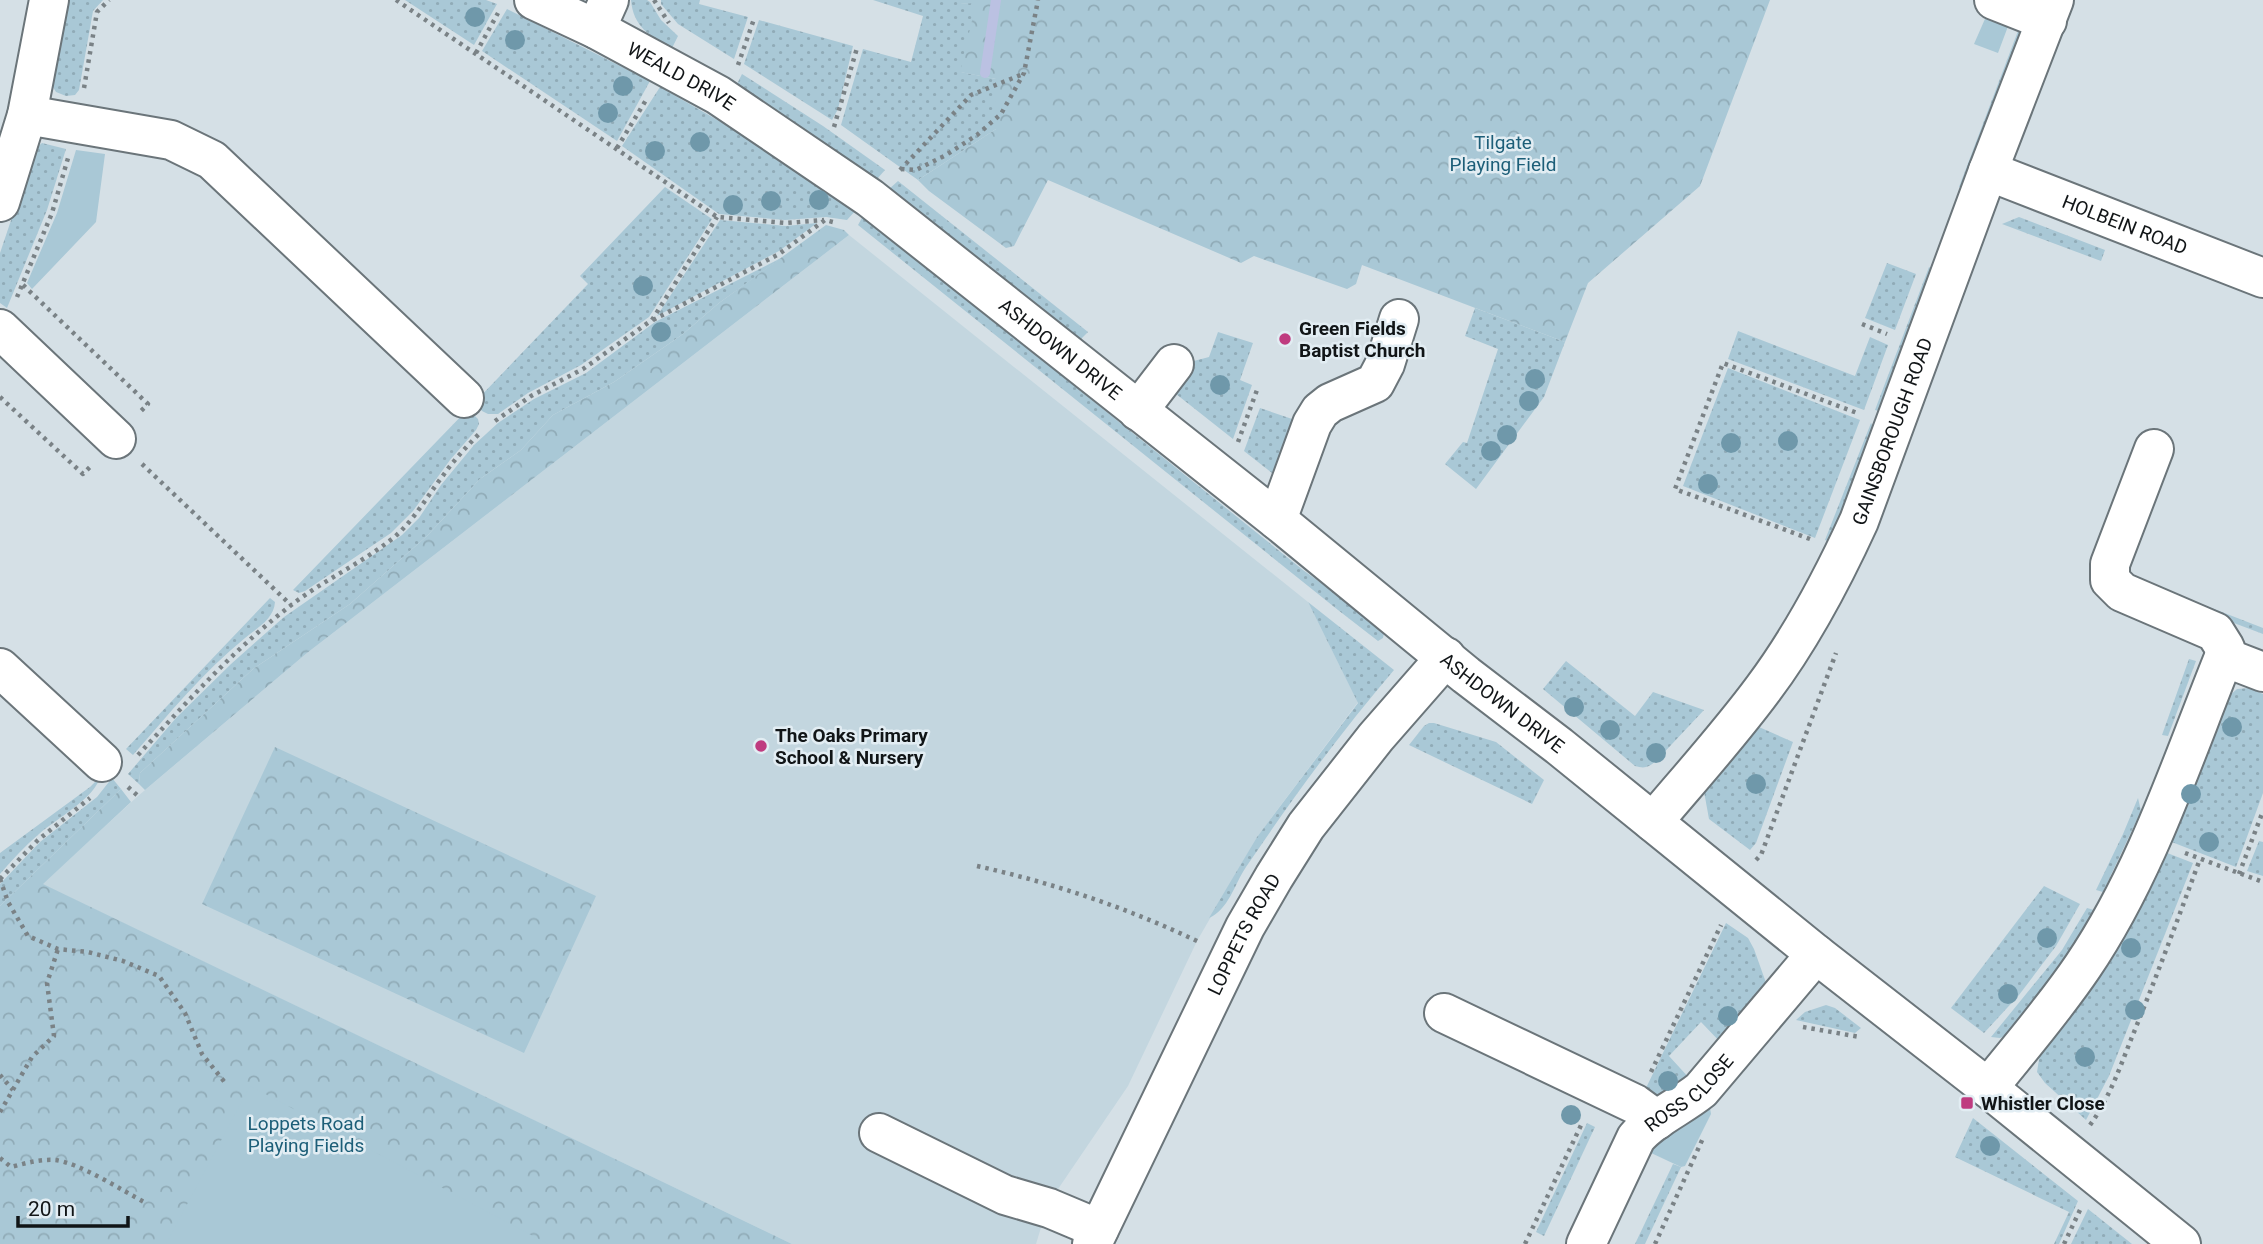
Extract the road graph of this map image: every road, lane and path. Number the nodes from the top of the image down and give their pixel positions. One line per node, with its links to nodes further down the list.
1 (49, 0): 14 (street)
2 (108, 0): 15 (path)
3 (396, 0): 11 (path)
4 (1038, 0): 13 (path)
5 (1994, 0): 7 (street)
6 (517, 5): 8 (street, WEALD DRIVE); 11 (path)
7 (2051, 10): 18 (street, GAINSBOROUGH ROAD)
8 (602, 14): 17 (street, WEALD DRIVE)
9 (754, 19): 12 (path)
10 (857, 48): 16 (path)
11 (476, 53): 20 (path)
12 (738, 66)
13 (1024, 73): 13 (path)
14 (27, 115): 15 (street); 19 (street)
15 (77, 123): 27 (path); 31 (street)
16 (834, 128)
17 (821, 164): 32 (street, ASHDOWN DRIVE)
18 (1988, 171): 23 (street, HOLBEIN ROAD); 46 (street, GAINSBOROUGH ROAD)
19 (0, 202)
20 (717, 217): 21 (path); 25 (path)
21 (825, 220): 22 (path); 25 (path)
22 (836, 223)
23 (2263, 278)
24 (1399, 319): 37 (street)
25 (652, 320): 39 (path)
26 (1862, 324): 28 (path)
27 (1, 329): 34 (street)
28 (1897, 337)
29 (1174, 364): 32 (street)
30 (1257, 390): 36 (path)
31 (464, 398)
32 (1138, 411): 37 (street, ASHDOWN DRIVE)
33 (1867, 417): 38 (path)
34 (116, 439): 39 (path)
35 (2154, 449): 41 (street)
36 (1235, 450)
37 (1277, 520): 40 (street, ASHDOWN DRIVE)
38 (1820, 543)
39 (291, 605): 44 (path)
40 (1446, 657): 46 (street, ASHDOWN DRIVE); 71 (street, LOPPETS ROAD)
41 (2224, 657): 43 (street); 47 (street)
42 (0, 668): 44 (street)
43 (2263, 672)
44 (111, 771): 51 (path)
45 (2263, 811): 50 (path)
46 (1653, 822): 55 (street, ASHDOWN DRIVE)
47 (2150, 840): 48 (path); 62 (street)
48 (2200, 859): 50 (path); 68 (path)
49 (976, 866): 53 (path)
50 (2239, 874): 52 (path)
51 (0, 879): 54 (path)
52 (2263, 883)
53 (1209, 947)
54 (58, 949): 60 (path); 63 (path)
55 (1816, 954): 56 (street, ASHDOWN DRIVE); 65 (street, ROSS CLOSE)
56 (1890, 1012): 58 (path); 62 (street, ASHDOWN DRIVE)
57 (1444, 1013): 61 (street)
58 (1799, 1027)
59 (0, 1075): 63 (path)
60 (227, 1085)
61 (1599, 1086): 65 (street); 72 (path)
62 (1988, 1088): 68 (street, ASHDOWN DRIVE)
63 (13, 1090): 64 (path)
64 (0, 1112)
65 (1657, 1120): 73 (street, ROSS CLOSE)
66 (880, 1133): 71 (street)
67 (1705, 1135): 74 (path)
68 (2070, 1155): 75 (street, ASHDOWN DRIVE)
69 (0, 1157): 70 (path)
70 (146, 1203)
71 (1095, 1237)
72 (1525, 1244)
73 (1586, 1244)
74 (1655, 1244)
75 (2181, 1244)

